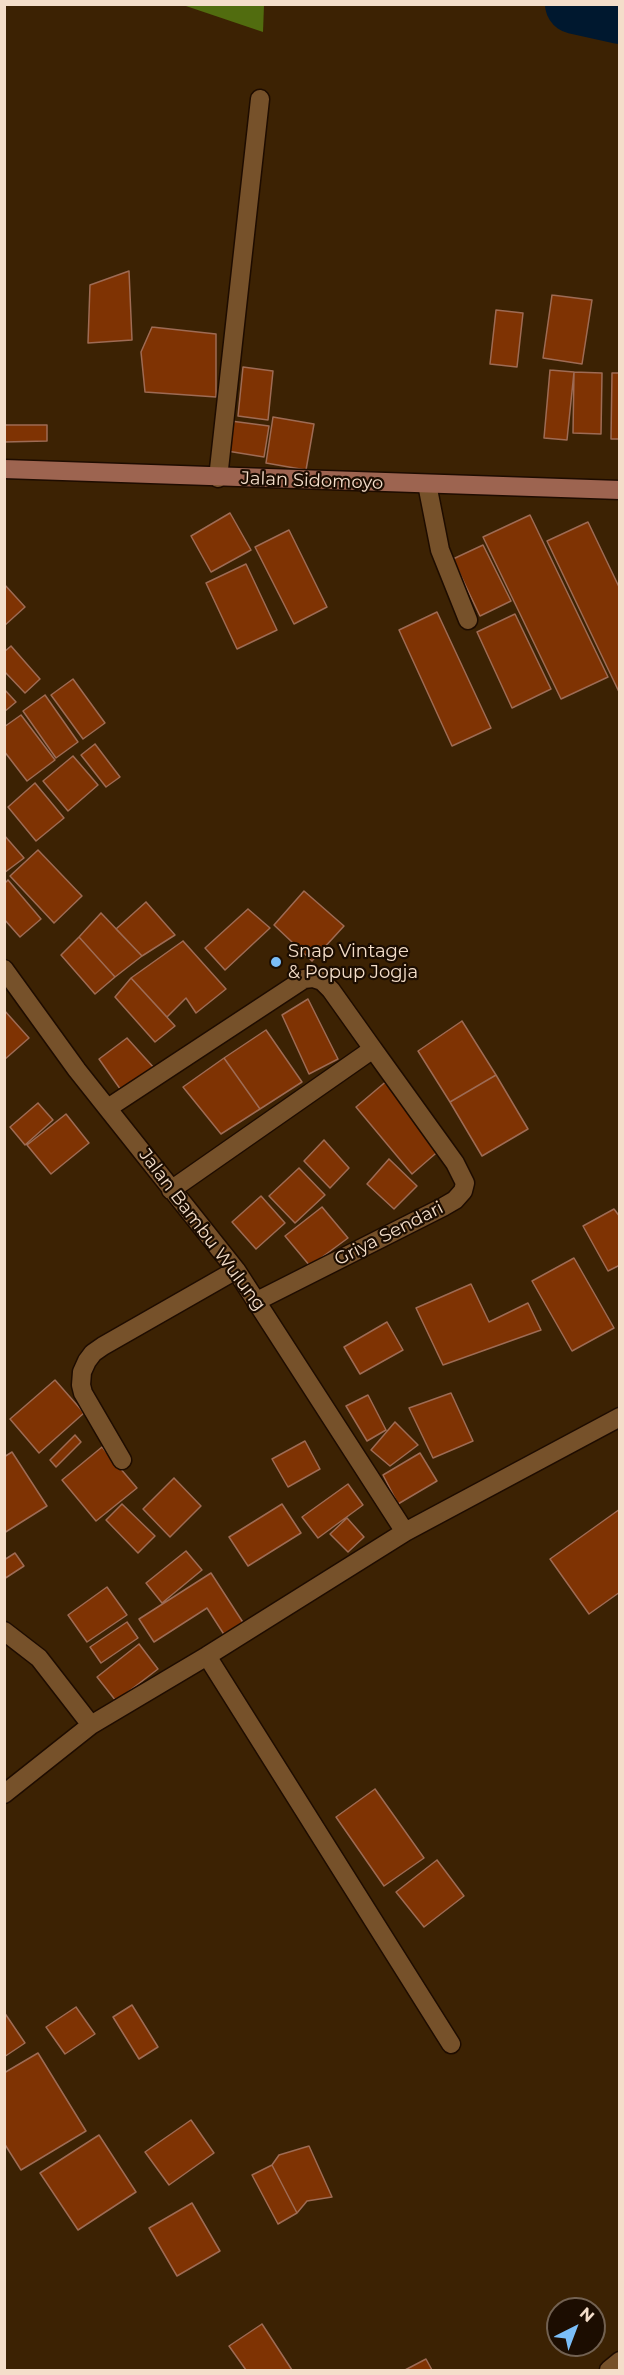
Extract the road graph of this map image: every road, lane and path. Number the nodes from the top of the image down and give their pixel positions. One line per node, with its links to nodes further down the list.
1 (260, 99): 3 (street)
2 (4, 469): 3 (main road, Jalan Sidomoyo)
3 (218, 478): 4 (main road, Jalan Sidomoyo)
4 (427, 484): 5 (main road, Jalan Sidomoyo); 6 (street)
5 (620, 490)
6 (468, 620)
7 (4, 969): 9 (street, Jalan Bambu Wulung)
8 (373, 1049): 9 (street, Griya Sendari); 10 (street); 12 (street, Griya Sendari)
9 (108, 1108): 10 (street, Jalan Bambu Wulung)
10 (171, 1190): 11 (street, Jalan Bambu Wulung)
11 (236, 1270): 12 (street, Jalan Bambu Wulung); 14 (street)
12 (257, 1301): 15 (street, Jalan Bambu Wulung)
13 (620, 1417): 15 (street)
14 (122, 1460)
15 (405, 1532): 17 (street)
16 (4, 1631): 18 (street)
17 (207, 1656): 18 (street); 20 (street)
18 (91, 1725): 19 (street)
19 (4, 1794)
20 (451, 2044)
21 (620, 2361): 22 (street)
22 (609, 2370)

